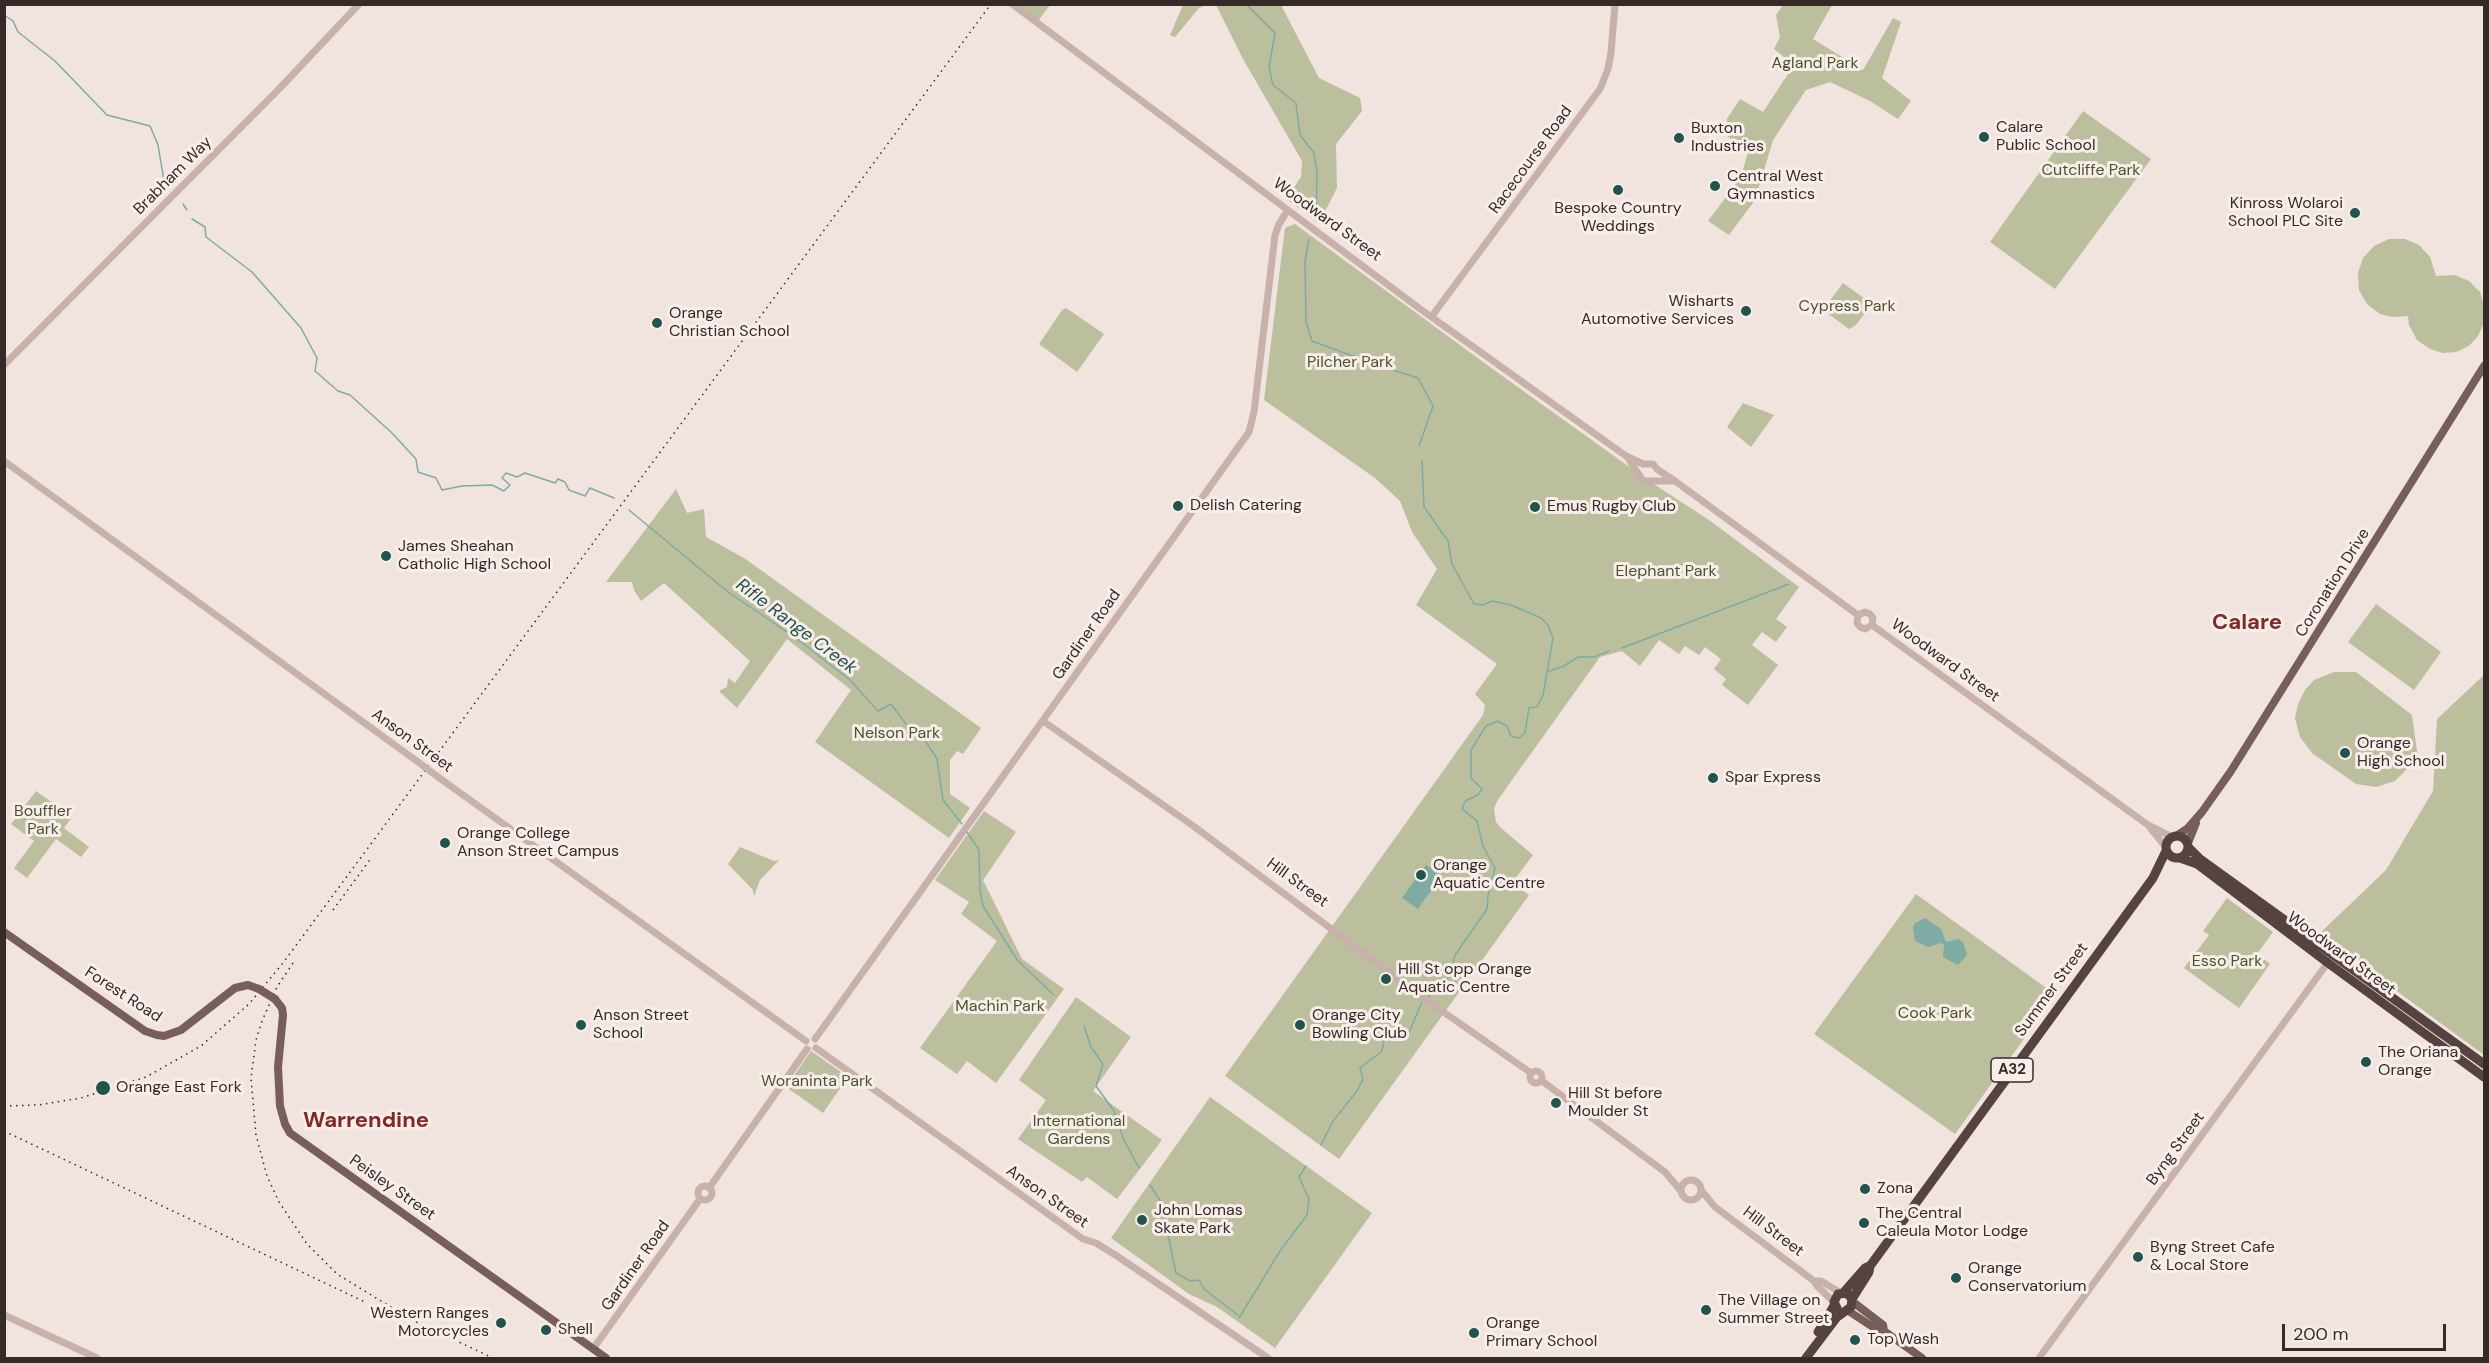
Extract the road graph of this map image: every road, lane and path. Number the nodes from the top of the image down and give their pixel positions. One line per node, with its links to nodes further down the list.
1 (359, 4): 6 (street, Brabham Way)
2 (1012, 4): 4 (street, Woodward Street)
3 (1615, 4): 5 (street, Racecourse Road)
4 (1288, 210): 5 (street, Woodward Street); 17 (street, Gardiner Road)
5 (1432, 316): 8 (street, Woodward Street)
6 (4, 365)
7 (2484, 366): 18 (main road, Coronation Drive)
8 (1626, 456): 10 (street, Woodward Street); 12 (street, Woodward Street)
9 (4, 461): 29 (street, Anson Street, bridge)
10 (1643, 464): 11 (street); 12 (street)
11 (1658, 470): 13 (street); 14 (street)
12 (1639, 472): 13 (street)
13 (1653, 481): 14 (street)
14 (1675, 481): 15 (street)
15 (1858, 615): 16 (street); 16 (street)
16 (1872, 626): 19 (street, Woodward Street)
17 (1043, 720): 28 (street, Gardiner Road); 33 (street, Hill Street)
18 (2202, 812): 20 (main road, Coronation Drive); 21 (main road, Coronation Drive)
19 (2148, 825): 20 (street, Woodward Street); 22 (street, Woodward Street)
20 (2174, 836): 21 (highway); 22 (highway, A32)
21 (2188, 845): 23 (highway, A32); 26 (highway, Woodward Street)
22 (2166, 849): 23 (highway); 24 (highway, Summer Street / A32)
23 (2177, 858): 24 (highway, Summer Street / A32); 26 (highway, Woodward Street)
24 (2153, 878): 39 (highway, Summer Street / A32)
25 (4, 932): 27 (main road, Forest Road)
26 (2330, 959): 31 (highway, Woodward Street); 32 (highway, Woodward Street); 52 (street, Byng Street)
27 (259, 989): 45 (main road, Peisley Street, bridge)
28 (815, 1040): 29 (street); 30 (street)
29 (807, 1045): 30 (street); 45 (street, Gardiner Road)
30 (816, 1048): 48 (street, Anson Street)
31 (2484, 1064)
32 (2484, 1077)
33 (1665, 1172): 34 (street); 35 (street)
34 (1686, 1181): 35 (street); 36 (street)
35 (1680, 1190): 37 (street)
36 (1701, 1190): 37 (street); 38 (street, Hill Street)
37 (1694, 1200): 38 (street, Hill Street)
38 (1715, 1206): 40 (street, Hill Street)
39 (1870, 1266): 41 (highway, Summer Street / A32); 43 (highway, Summer Street / A32)
40 (1814, 1281): 41 (street, Hill Street); 42 (street, Hill Street)
41 (1842, 1293): 42 (highway, A32); 43 (highway)
42 (1834, 1303): 43 (highway); 49 (highway, A32)
43 (1849, 1305): 50 (highway, Summer Street / A32); 51 (main road)
44 (4, 1316): 46 (street)
45 (593, 1350): 47 (main road, Peisley Street)
46 (97, 1359)
47 (606, 1359)
48 (1268, 1359)
49 (1799, 1359)
50 (1806, 1359)
51 (1922, 1359)
52 (2039, 1359)

